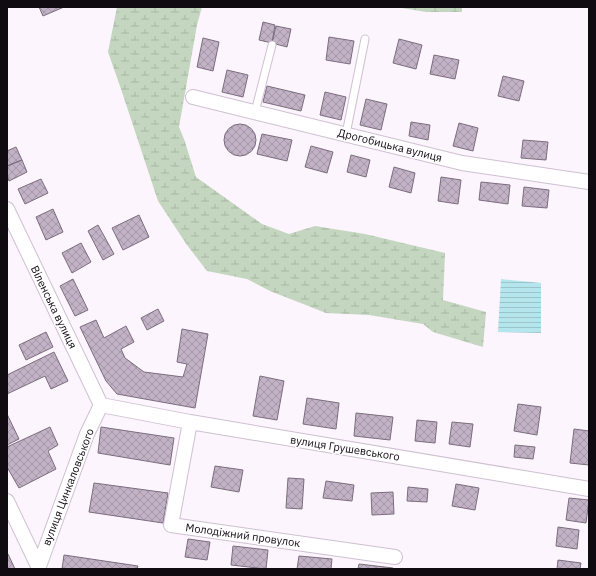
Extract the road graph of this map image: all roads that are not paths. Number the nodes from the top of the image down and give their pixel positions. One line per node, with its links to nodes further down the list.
1 (366, 39): 5 (lane)
2 (272, 45): 4 (lane)
3 (193, 97): 4 (street, Дрогобицька вулиця)
4 (256, 112): 5 (street, Дрогобицька вулиця)
5 (346, 134): 6 (street, Дрогобицька вулиця)
6 (589, 182)
7 (7, 209): 8 (street, Віленська вулиця)
8 (101, 405): 9 (street, вулиця Грушевського); 14 (street, вулиця Цинкаловського)
9 (190, 422): 10 (street, вулиця Грушевського); 13 (street, Молодіжний провулок)
10 (589, 489)
11 (7, 501): 12 (street)
12 (12, 523): 14 (street)
13 (395, 557)
14 (38, 567)

